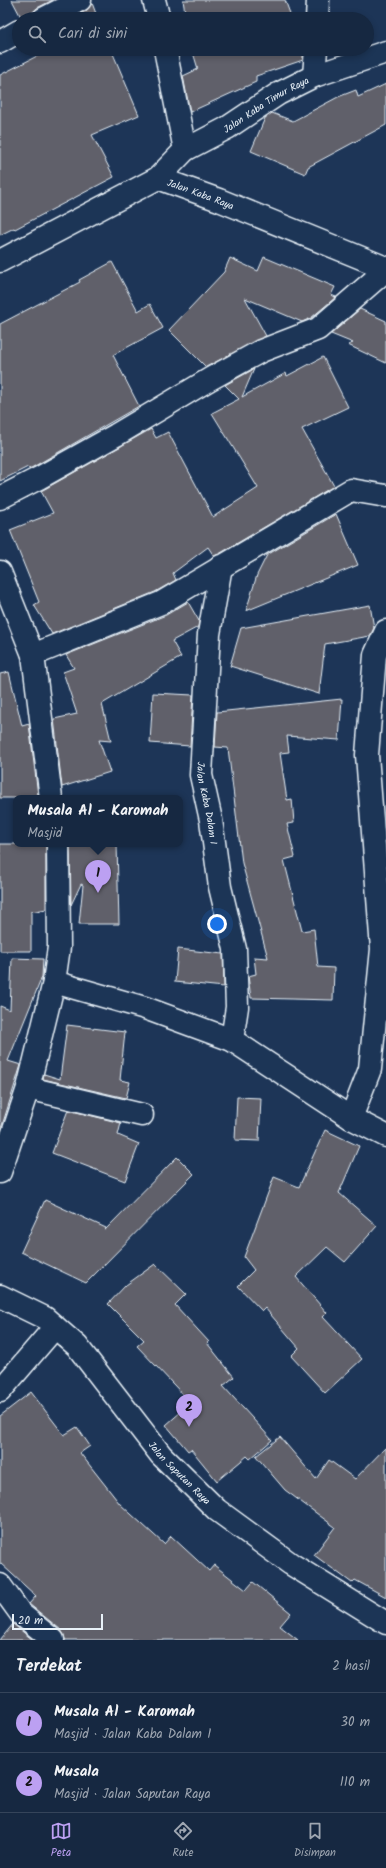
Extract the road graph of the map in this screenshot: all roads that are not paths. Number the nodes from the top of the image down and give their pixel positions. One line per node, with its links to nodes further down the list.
1 (80, 0): 4 (street)
2 (154, 0): 5 (street)
3 (318, 0): 6 (street)
4 (57, 12)
5 (157, 12)
6 (317, 12)
7 (12, 35): 8 (street)
8 (0, 42)
9 (386, 52): 12 (street, Jalan Kaba Timur Raya)
10 (166, 56): 13 (street)
11 (315, 56): 12 (street)
12 (314, 76): 13 (street, Jalan Kaba Timur Raya)
13 (185, 150): 14 (street, Jalan Kaba Timur Raya)
14 (158, 178): 15 (street, Jalan Kaba Raya); 16 (street, Jalan Kaba Raya)
15 (0, 261)
16 (386, 269): 18 (street)
17 (386, 496): 19 (street)
18 (0, 498)
19 (222, 566): 22 (street); 26 (street, Jalan Kaba Dalam I)
20 (0, 572): 22 (street)
21 (386, 631): 29 (street)
22 (33, 655): 23 (street)
23 (51, 795)
24 (58, 847): 25 (street)
25 (54, 982): 26 (street); 27 (street)
26 (232, 1040): 29 (street)
27 (28, 1088): 28 (street); 31 (street)
28 (142, 1116)
29 (351, 1118): 30 (street)
30 (386, 1136)
31 (0, 1172)
32 (0, 1296): 33 (street, Jalan Saputan Raya)
33 (55, 1327): 34 (street); 36 (street, Jalan Saputan Raya)
34 (0, 1391)
35 (0, 1584): 37 (street)
36 (386, 1623)
37 (53, 1640)

